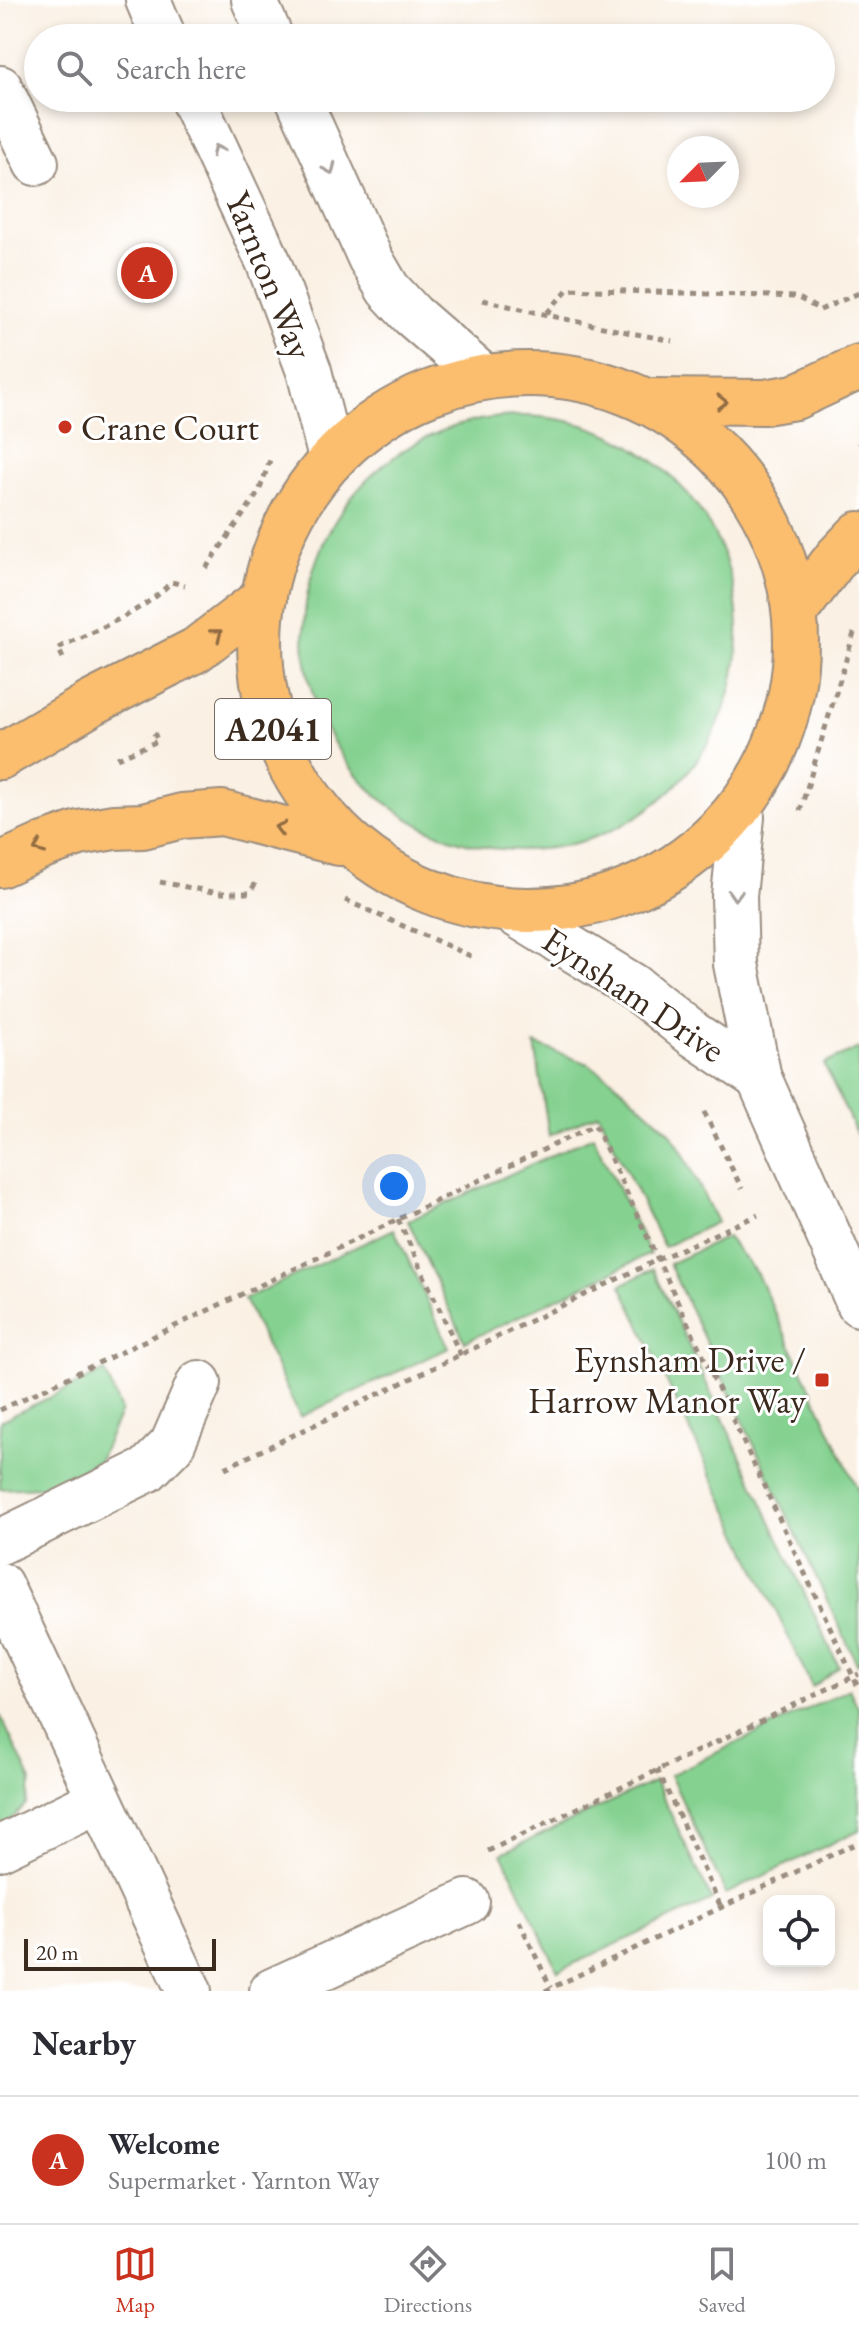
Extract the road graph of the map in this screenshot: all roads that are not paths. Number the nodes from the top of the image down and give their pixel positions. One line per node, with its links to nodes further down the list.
1 (148, 0): 3 (street)
2 (254, 0): 4 (street)
3 (158, 24)
4 (265, 24)
5 (0, 88): 8 (street)
6 (199, 112): 12 (street, Yarnton Way, one-way to 6)
7 (304, 112): 10 (street, one-way to 10)
8 (36, 163)
9 (859, 367): 11 (main road, A2041, one-way to 9)
10 (480, 374): 11 (main road, A2041); 12 (main road, A2041)
11 (649, 401): 15 (main road, A2041)
12 (331, 458): 14 (main road, A2041)
13 (859, 534): 15 (main road)
14 (264, 598): 16 (main road, A2041, one-way to 14); 18 (main road, A2041)
15 (796, 611): 17 (main road, A2041)
16 (0, 757)
17 (742, 817): 20 (main road, A2041); 21 (street, Eynsham Drive, one-way to 21)
18 (339, 843): 19 (main road, A2041, one-way to 19); 20 (main road, A2041)
19 (0, 865)
20 (509, 910): 21 (street, Eynsham Drive)
21 (759, 1078): 22 (street, Eynsham Drive)
22 (859, 1304)
23 (199, 1383): 24 (street)
24 (0, 1542)
25 (0, 1585): 26 (street)
26 (99, 1800): 27 (street); 29 (street)
27 (0, 1848)
28 (467, 1902): 30 (street)
29 (189, 1991)
30 (272, 1991)

